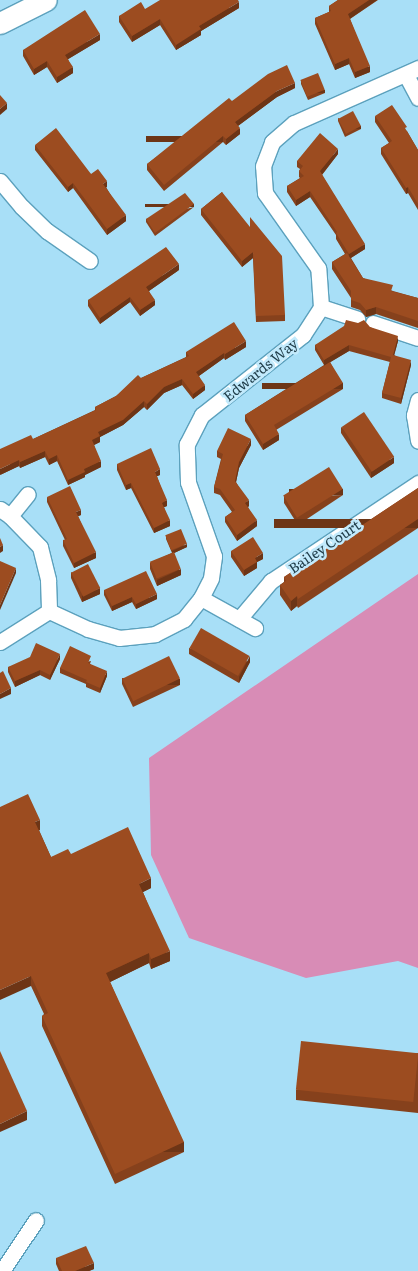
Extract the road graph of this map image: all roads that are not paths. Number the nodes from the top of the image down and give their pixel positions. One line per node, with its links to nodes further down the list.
1 (46, 0): 2 (main road)
2 (0, 23)
3 (412, 71): 4 (street); 7 (street)
4 (418, 98)
5 (0, 181): 6 (street)
6 (90, 261)
7 (321, 307): 8 (street); 16 (street, Edwards Way)
8 (357, 319)
9 (373, 324): 10 (street)
10 (418, 338)
11 (418, 400): 12 (street)
12 (418, 441)
13 (418, 483): 18 (street, Bailey Court)
14 (28, 494): 15 (street)
15 (5, 513): 17 (street)
16 (201, 598): 17 (street, Edwards Way); 18 (street)
17 (49, 611): 20 (street)
18 (240, 619): 19 (street)
19 (255, 628)
20 (0, 642)
21 (36, 1220): 22 (street)
22 (7, 1269)

